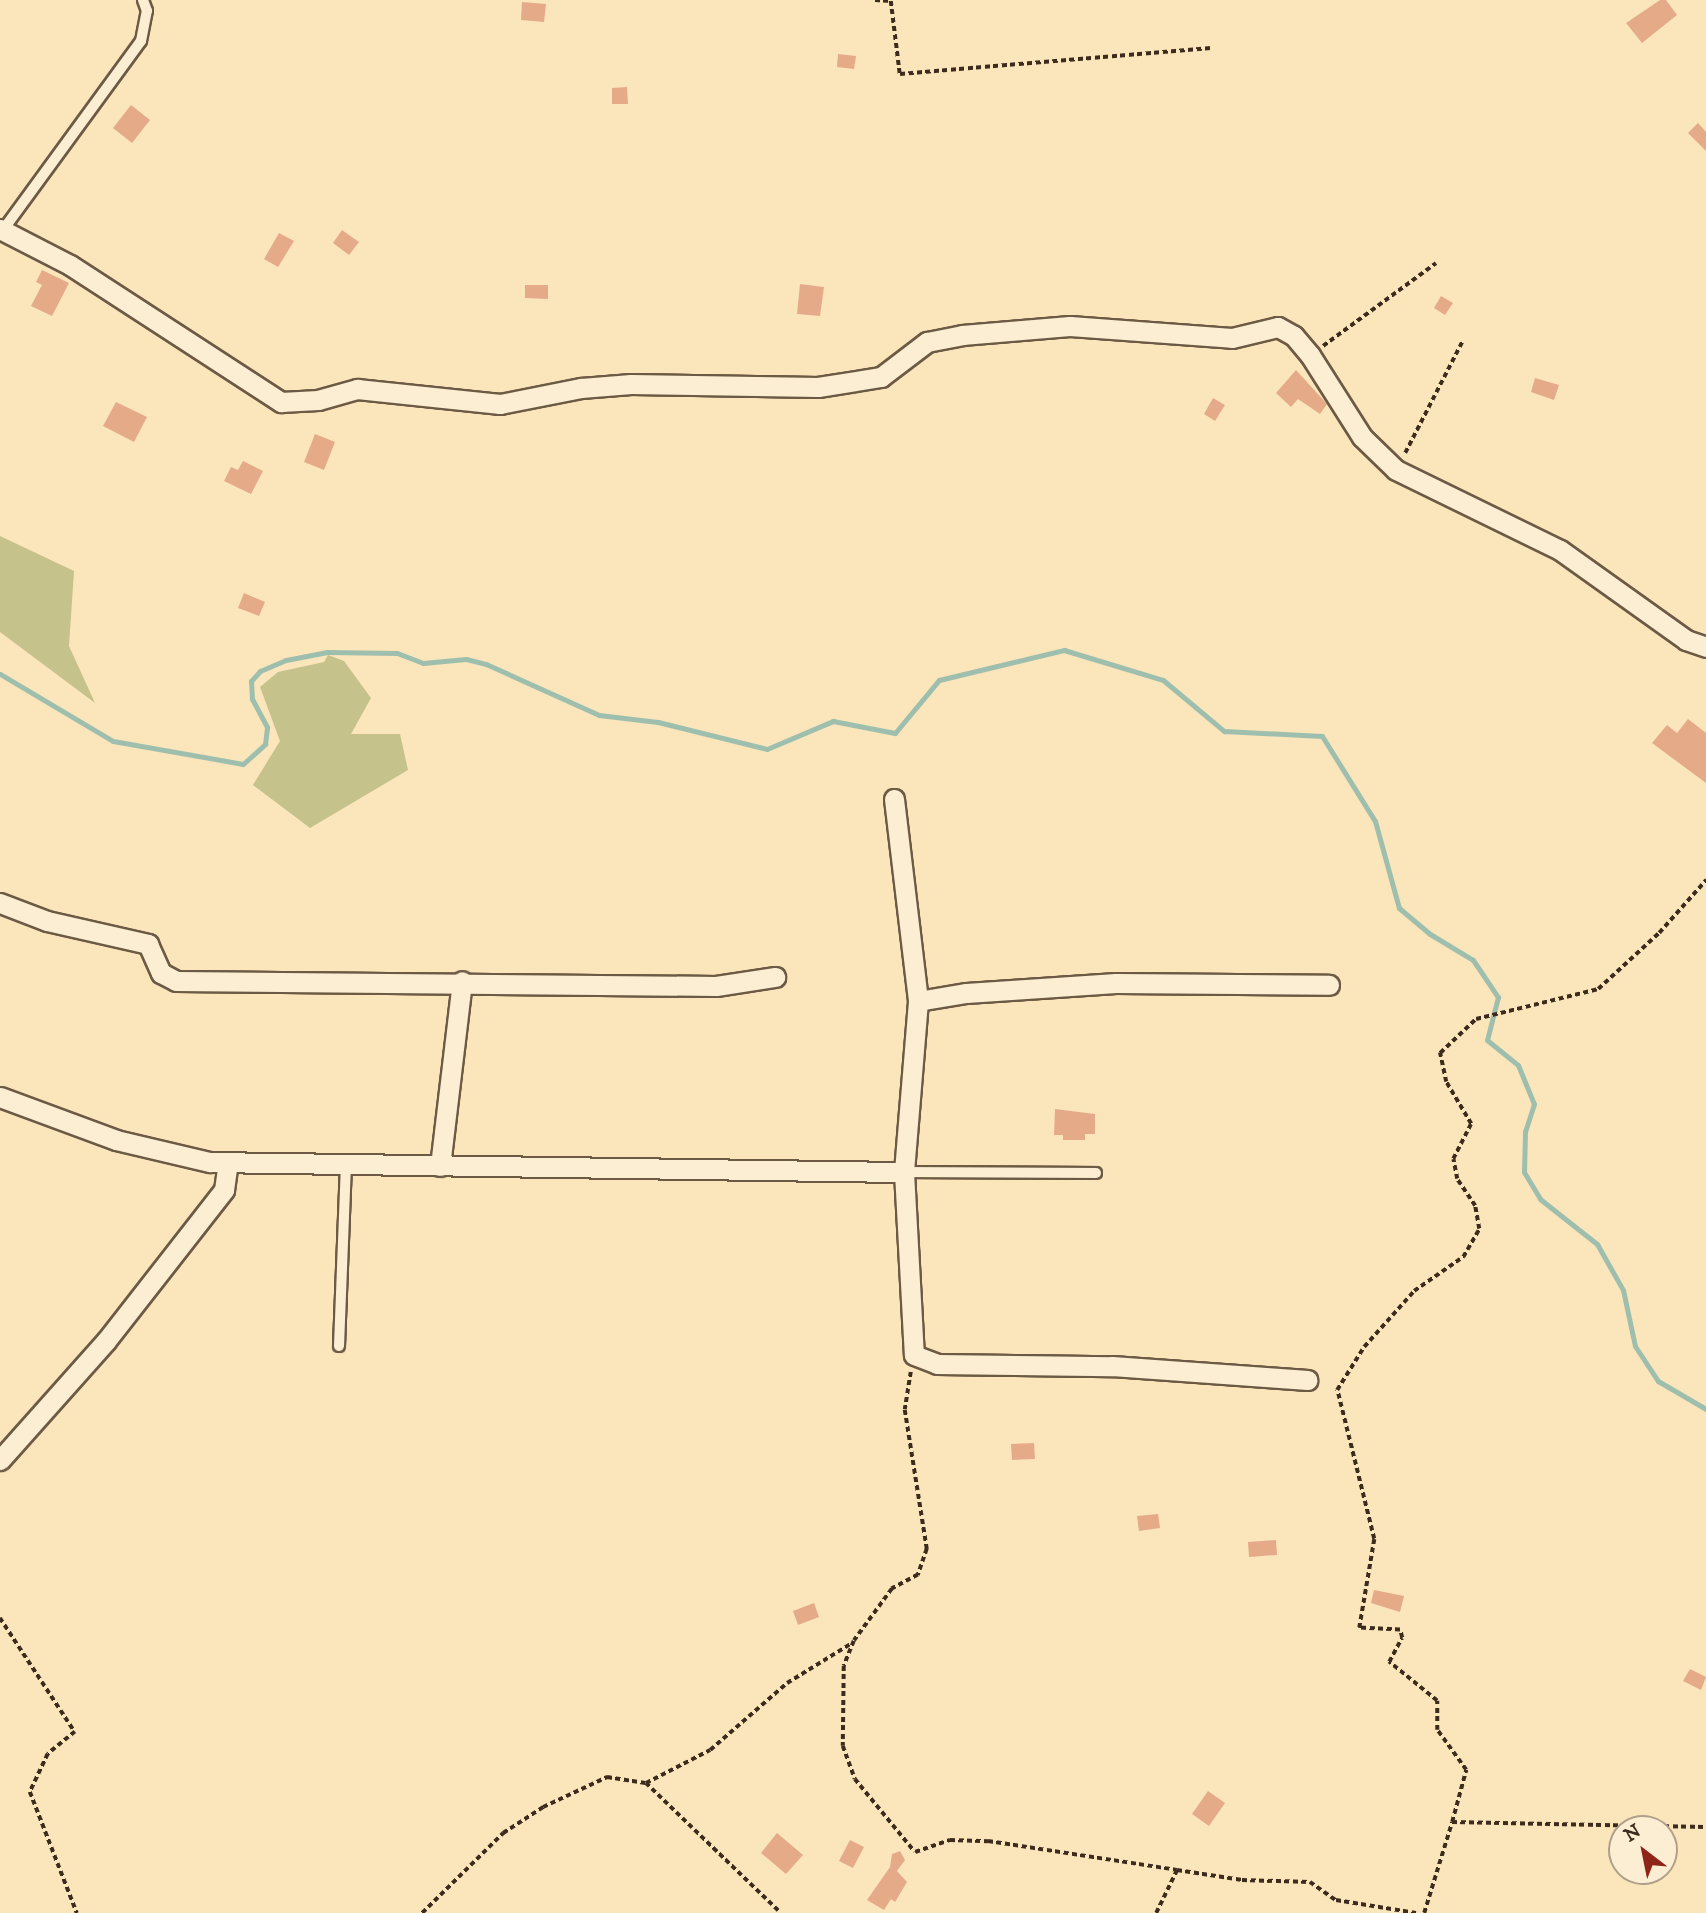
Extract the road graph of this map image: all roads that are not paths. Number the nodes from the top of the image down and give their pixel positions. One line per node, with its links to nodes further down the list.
1 (144, 0): 2 (lane)
2 (2, 230): 3 (street)
3 (1706, 647)
4 (894, 799): 9 (street)
5 (0, 903): 7 (street)
6 (775, 977): 7 (street)
7 (461, 981): 13 (street)
8 (1329, 985): 9 (street)
9 (918, 1001): 14 (street)
10 (0, 1097): 11 (street)
11 (228, 1163): 12 (street); 18 (street)
12 (346, 1165): 13 (street); 16 (lane)
13 (440, 1166): 14 (street)
14 (904, 1172): 15 (lane); 17 (street)
15 (1096, 1173)
16 (339, 1346)
17 (1308, 1380)
18 (0, 1460)

